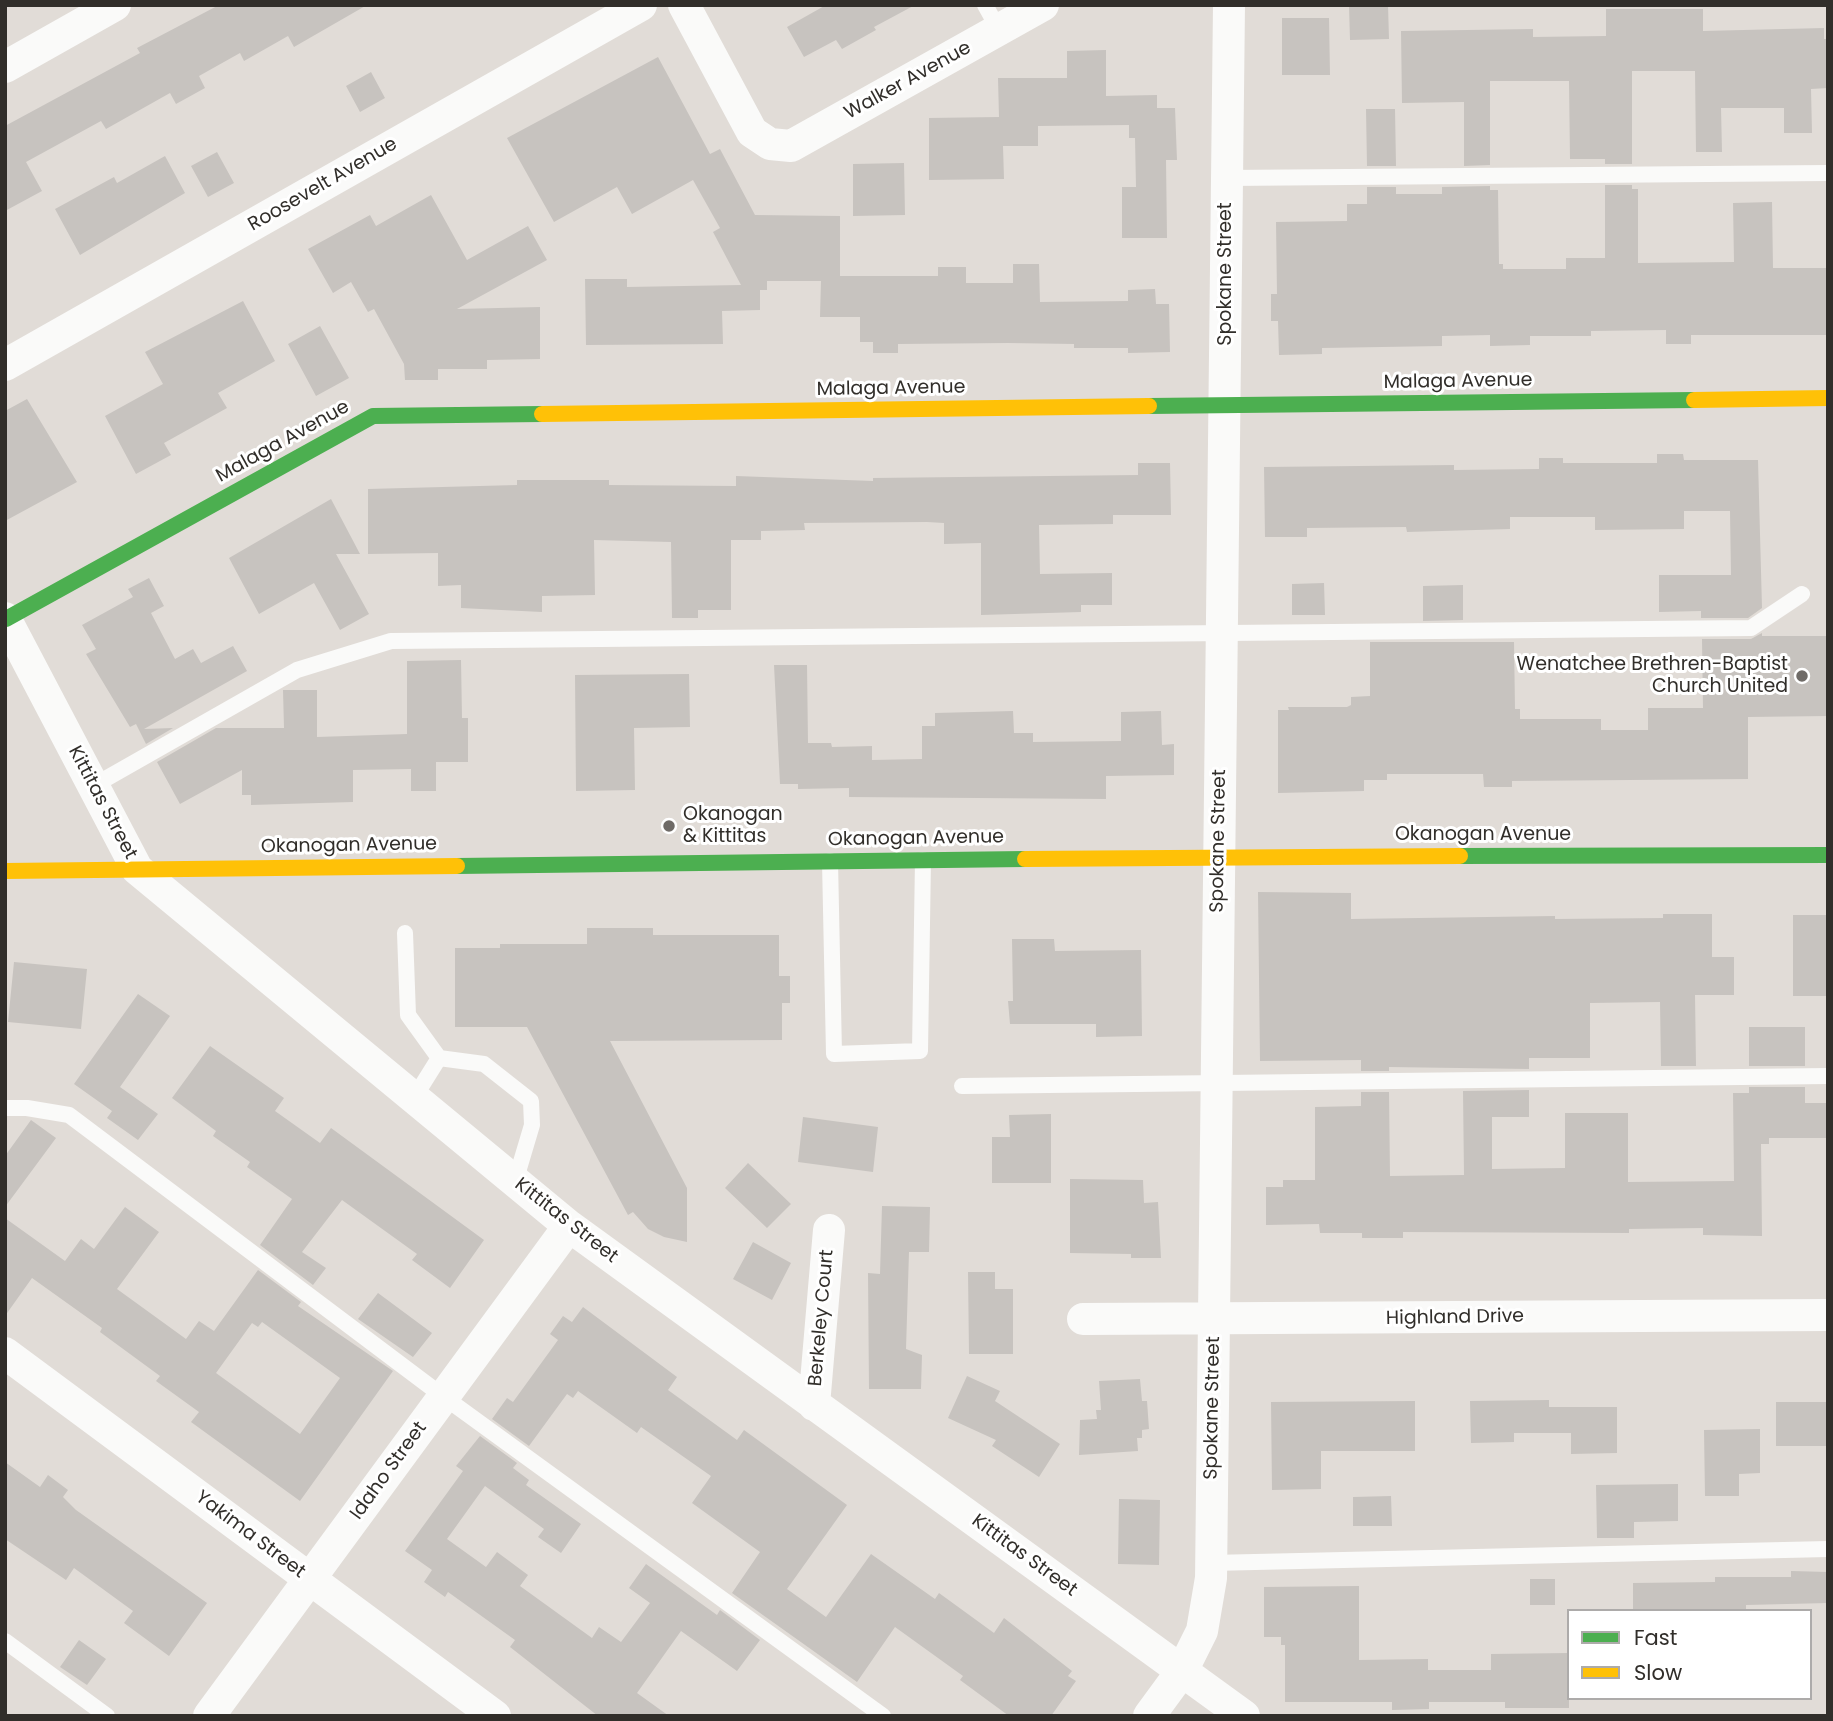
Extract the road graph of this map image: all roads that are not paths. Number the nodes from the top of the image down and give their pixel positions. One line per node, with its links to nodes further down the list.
1 (115, 5): 7 (street)
2 (640, 5): 10 (street, Roosevelt Avenue)
3 (684, 5): 6 (street, Walker Avenue)
4 (1044, 5): 6 (street, Walker Avenue)
5 (1229, 5): 9 (street, Spokane Street)
6 (992, 18)
7 (5, 67)
8 (1828, 173): 9 (lane)
9 (1227, 178): 12 (street, Spokane Street)
10 (5, 365)
11 (1828, 398): 12 (street, Malaga Avenue)
12 (1226, 406): 14 (street, Malaga Avenue); 15 (street, Spokane Street)
13 (1802, 594): 15 (lane)
14 (6, 619): 16 (street, Kittitas Street)
15 (1222, 634): 16 (lane); 18 (street, Spokane Street)
16 (93, 786): 21 (street, Kittitas Street)
17 (1828, 855): 18 (street, Okanogan Avenue)
18 (1218, 857): 19 (street, Okanogan Avenue); 26 (street, Spokane Street)
19 (923, 860): 20 (street, Okanogan Avenue); 20 (lane)
20 (830, 861): 21 (street, Okanogan Avenue)
21 (137, 869): 22 (street, Okanogan Avenue); 28 (street, Kittitas Street)
22 (5, 871)
23 (405, 933): 24 (lane)
24 (439, 1058): 28 (lane); 30 (lane)
25 (1828, 1076): 26 (lane)
26 (1216, 1083): 27 (lane); 35 (street, Spokane Street)
27 (962, 1086)
28 (414, 1098): 30 (street, Kittitas Street)
29 (5, 1108): 37 (lane)
30 (515, 1182): 31 (street, Kittitas Street)
31 (569, 1226): 37 (street, Idaho Street); 38 (street, Kittitas Street)
32 (829, 1230): 38 (street, Berkeley Court)
33 (1828, 1315): 35 (street, Highland Drive)
34 (1083, 1320): 35 (street, Highland Drive)
35 (1214, 1320): 40 (street, Spokane Street)
36 (5, 1353): 41 (street, Yakima Street)
37 (444, 1397): 41 (street, Idaho Street); 47 (lane)
38 (814, 1405): 43 (street, Kittitas Street)
39 (1828, 1549): 40 (lane)
40 (1211, 1563): 43 (street, Spokane Street)
41 (309, 1579): 45 (street, Idaho Street); 46 (street, Yakima Street)
42 (5, 1641): 44 (lane)
43 (1182, 1671): 48 (street, Spokane Street); 49 (street, Kittitas Street)
44 (107, 1716)
45 (209, 1716)
46 (495, 1716)
47 (883, 1716)
48 (1149, 1716)
49 (1244, 1716)

